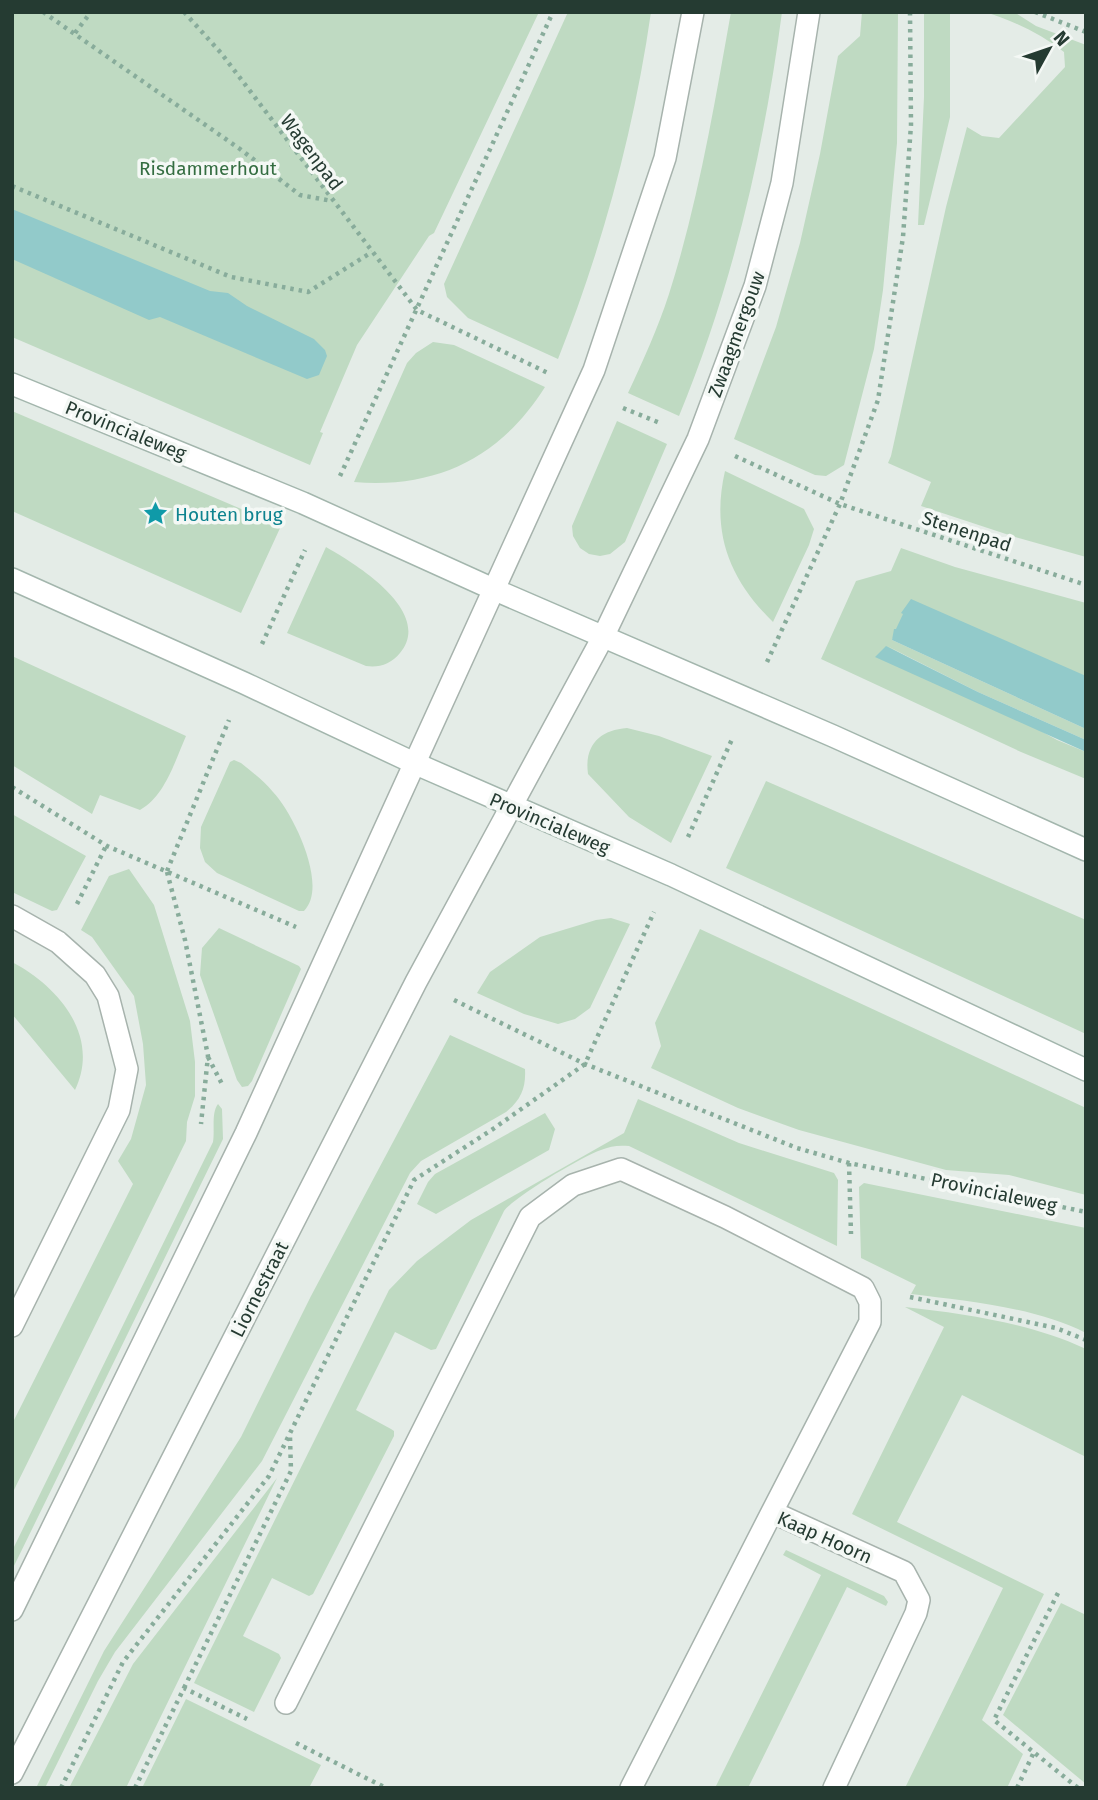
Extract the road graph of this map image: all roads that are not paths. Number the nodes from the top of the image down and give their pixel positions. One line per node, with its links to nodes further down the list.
1 (693, 12): 5 (street)
2 (809, 12): 6 (street, Zwaagmergouw)
3 (12, 384): 5 (street, Provincialeweg)
4 (12, 579): 7 (street, Provincialeweg)
5 (493, 589): 6 (street, Provincialeweg); 7 (street)
6 (603, 637): 8 (street, Liornestraat); 9 (street, Provincialeweg)
7 (414, 763): 8 (street, Provincialeweg); 14 (street)
8 (511, 807): 11 (street, Provincialeweg); 16 (street, Liornestraat)
9 (1086, 850)
10 (12, 916): 12 (street)
11 (1086, 1070)
12 (12, 1326)
13 (772, 1512): 15 (street); 17 (street, Kaap Hoorn); 18 (street, Kaap Hoorn)
14 (12, 1611)
15 (286, 1703)
16 (12, 1773)
17 (631, 1788)
18 (834, 1788)

